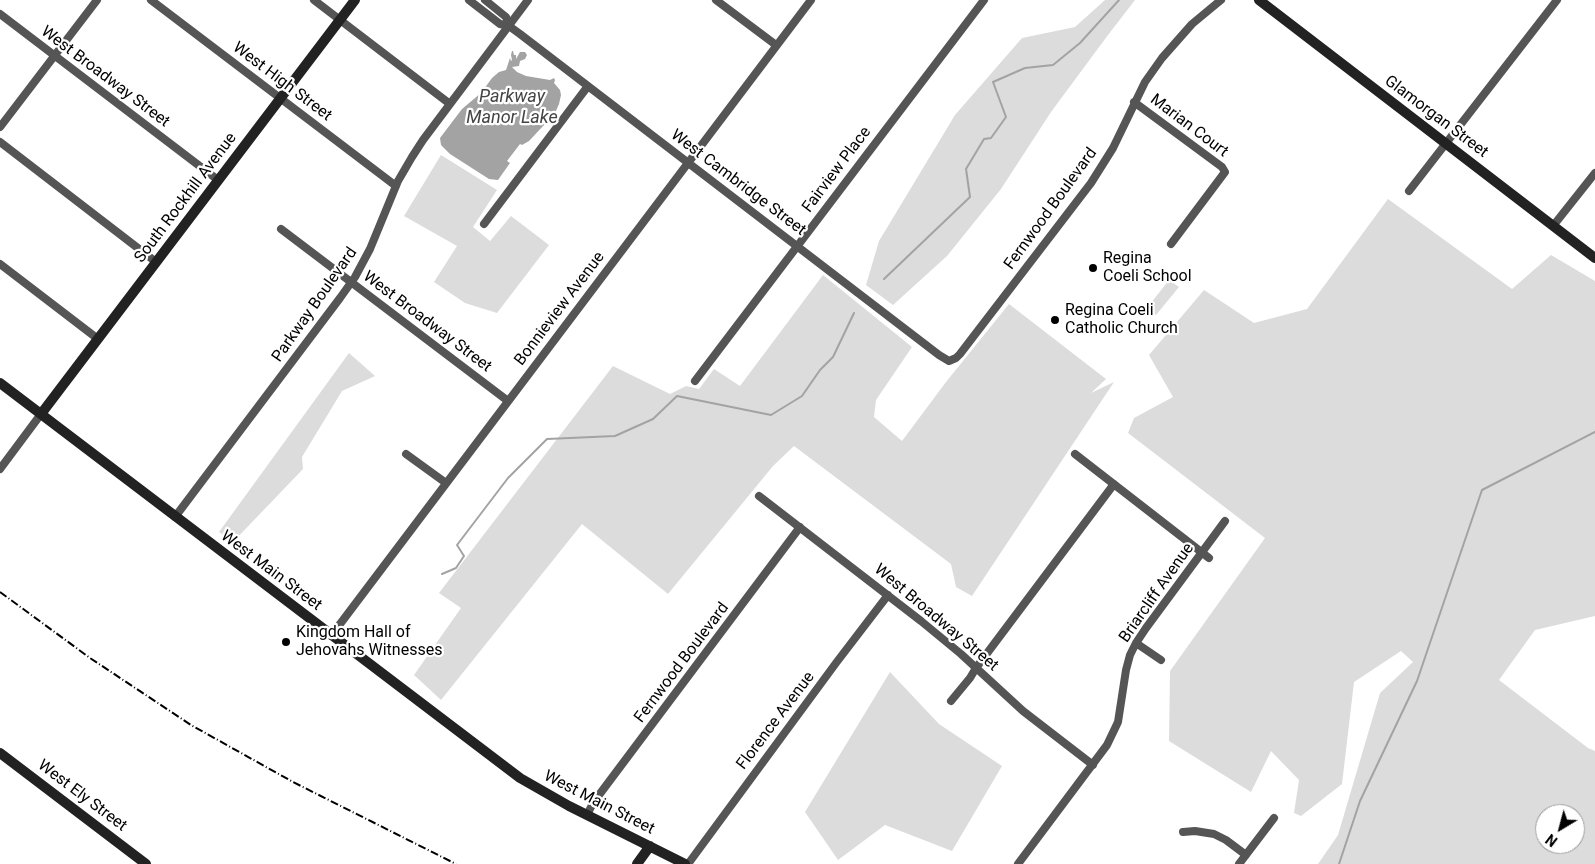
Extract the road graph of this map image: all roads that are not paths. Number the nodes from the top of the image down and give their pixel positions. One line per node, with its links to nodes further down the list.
1 (97, 0): 18 (street)
2 (150, 0): 20 (street, West High Street)
3 (314, 0): 15 (street)
4 (355, 0): 15 (street, South Rockhill Avenue)
5 (469, 0): 16 (street, West Cambridge Street)
6 (485, 0): 16 (street, West Cambridge Street)
7 (528, 0): 16 (street, Parkway Boulevard)
8 (716, 0): 17 (street)
9 (811, 0): 17 (street, Bonnieview Avenue)
10 (984, 0): 35 (street, Fairview Place)
11 (1220, 0): 21 (street, Fernwood Boulevard)
12 (1259, 0): 25 (street, Glamorgan Street)
13 (1557, 0): 25 (street)
14 (0, 14): 18 (street, West Broadway Street)
15 (340, 20): 20 (street, South Rockhill Avenue); 22 (street)
16 (509, 26): 19 (street, West Cambridge Street); 22 (street, Parkway Boulevard)
17 (776, 46): 26 (street, Bonnieview Avenue)
18 (54, 56): 23 (street); 28 (street, West Broadway Street)
19 (588, 86): 26 (street, West Cambridge Street); 31 (street)
20 (280, 98): 28 (street, South Rockhill Avenue); 29 (street, West High Street)
21 (1134, 102): 34 (street, Marian Court); 41 (street, Fernwood Boulevard)
22 (450, 104): 29 (street, Parkway Boulevard)
23 (0, 127)
24 (0, 142): 37 (street)
25 (1447, 144): 30 (street); 32 (street, Glamorgan Street)
26 (688, 162): 35 (street, West Cambridge Street); 44 (street, Bonnieview Avenue)
27 (1595, 173): 32 (street)
28 (218, 180): 37 (street, South Rockhill Avenue)
29 (396, 186): 39 (street, Parkway Boulevard)
30 (1409, 192)
31 (484, 224)
32 (1554, 226): 36 (street, Glamorgan Street)
33 (281, 229): 39 (street, West Broadway Street)
34 (1171, 244)
35 (797, 246): 41 (street, West Cambridge Street); 42 (street, Fairview Place)
36 (1595, 258)
37 (156, 262): 40 (street, South Rockhill Avenue)
38 (0, 264): 40 (street)
39 (351, 282): 44 (street, West Broadway Street); 53 (street, Parkway Boulevard)
40 (98, 339): 45 (street, South Rockhill Avenue)
41 (951, 361)
42 (695, 381)
43 (0, 383): 45 (street, West Main Street)
44 (508, 401): 50 (street, Bonnieview Avenue)
45 (41, 414): 48 (street); 53 (street, West Main Street)
46 (406, 454): 50 (street)
47 (1075, 454): 51 (street)
48 (3, 459): 49 (street)
49 (0, 469)
50 (446, 483): 58 (street, Bonnieview Avenue)
51 (1114, 484): 56 (street); 61 (street)
52 (759, 496): 55 (street, West Broadway Street)
53 (175, 517): 58 (street, West Main Street)
54 (1225, 521): 56 (street, Briarcliff Avenue)
55 (800, 527): 57 (street, West Broadway Street); 65 (street, Fernwood Boulevard)
56 (1206, 555): 59 (street, Briarcliff Avenue)
57 (888, 595): 61 (street, West Broadway Street); 72 (street, Florence Avenue)
58 (331, 636): 65 (street, West Main Street)
59 (1136, 643): 60 (street); 64 (street, Briarcliff Avenue)
60 (1161, 660)
61 (976, 668): 62 (street); 64 (street, West Broadway Street)
62 (951, 701)
63 (0, 752): 70 (street, West Ely Street)
64 (1093, 765): 73 (street, Briarcliff Avenue)
65 (587, 815): 68 (street, West Main Street)
66 (1274, 818): 69 (street)
67 (1183, 832): 69 (street)
68 (650, 846): 71 (street); 72 (street, West Main Street)
69 (1246, 856): 74 (street)
70 (146, 864)
71 (638, 864)
72 (687, 864)
73 (1018, 864)
74 (1239, 864)

